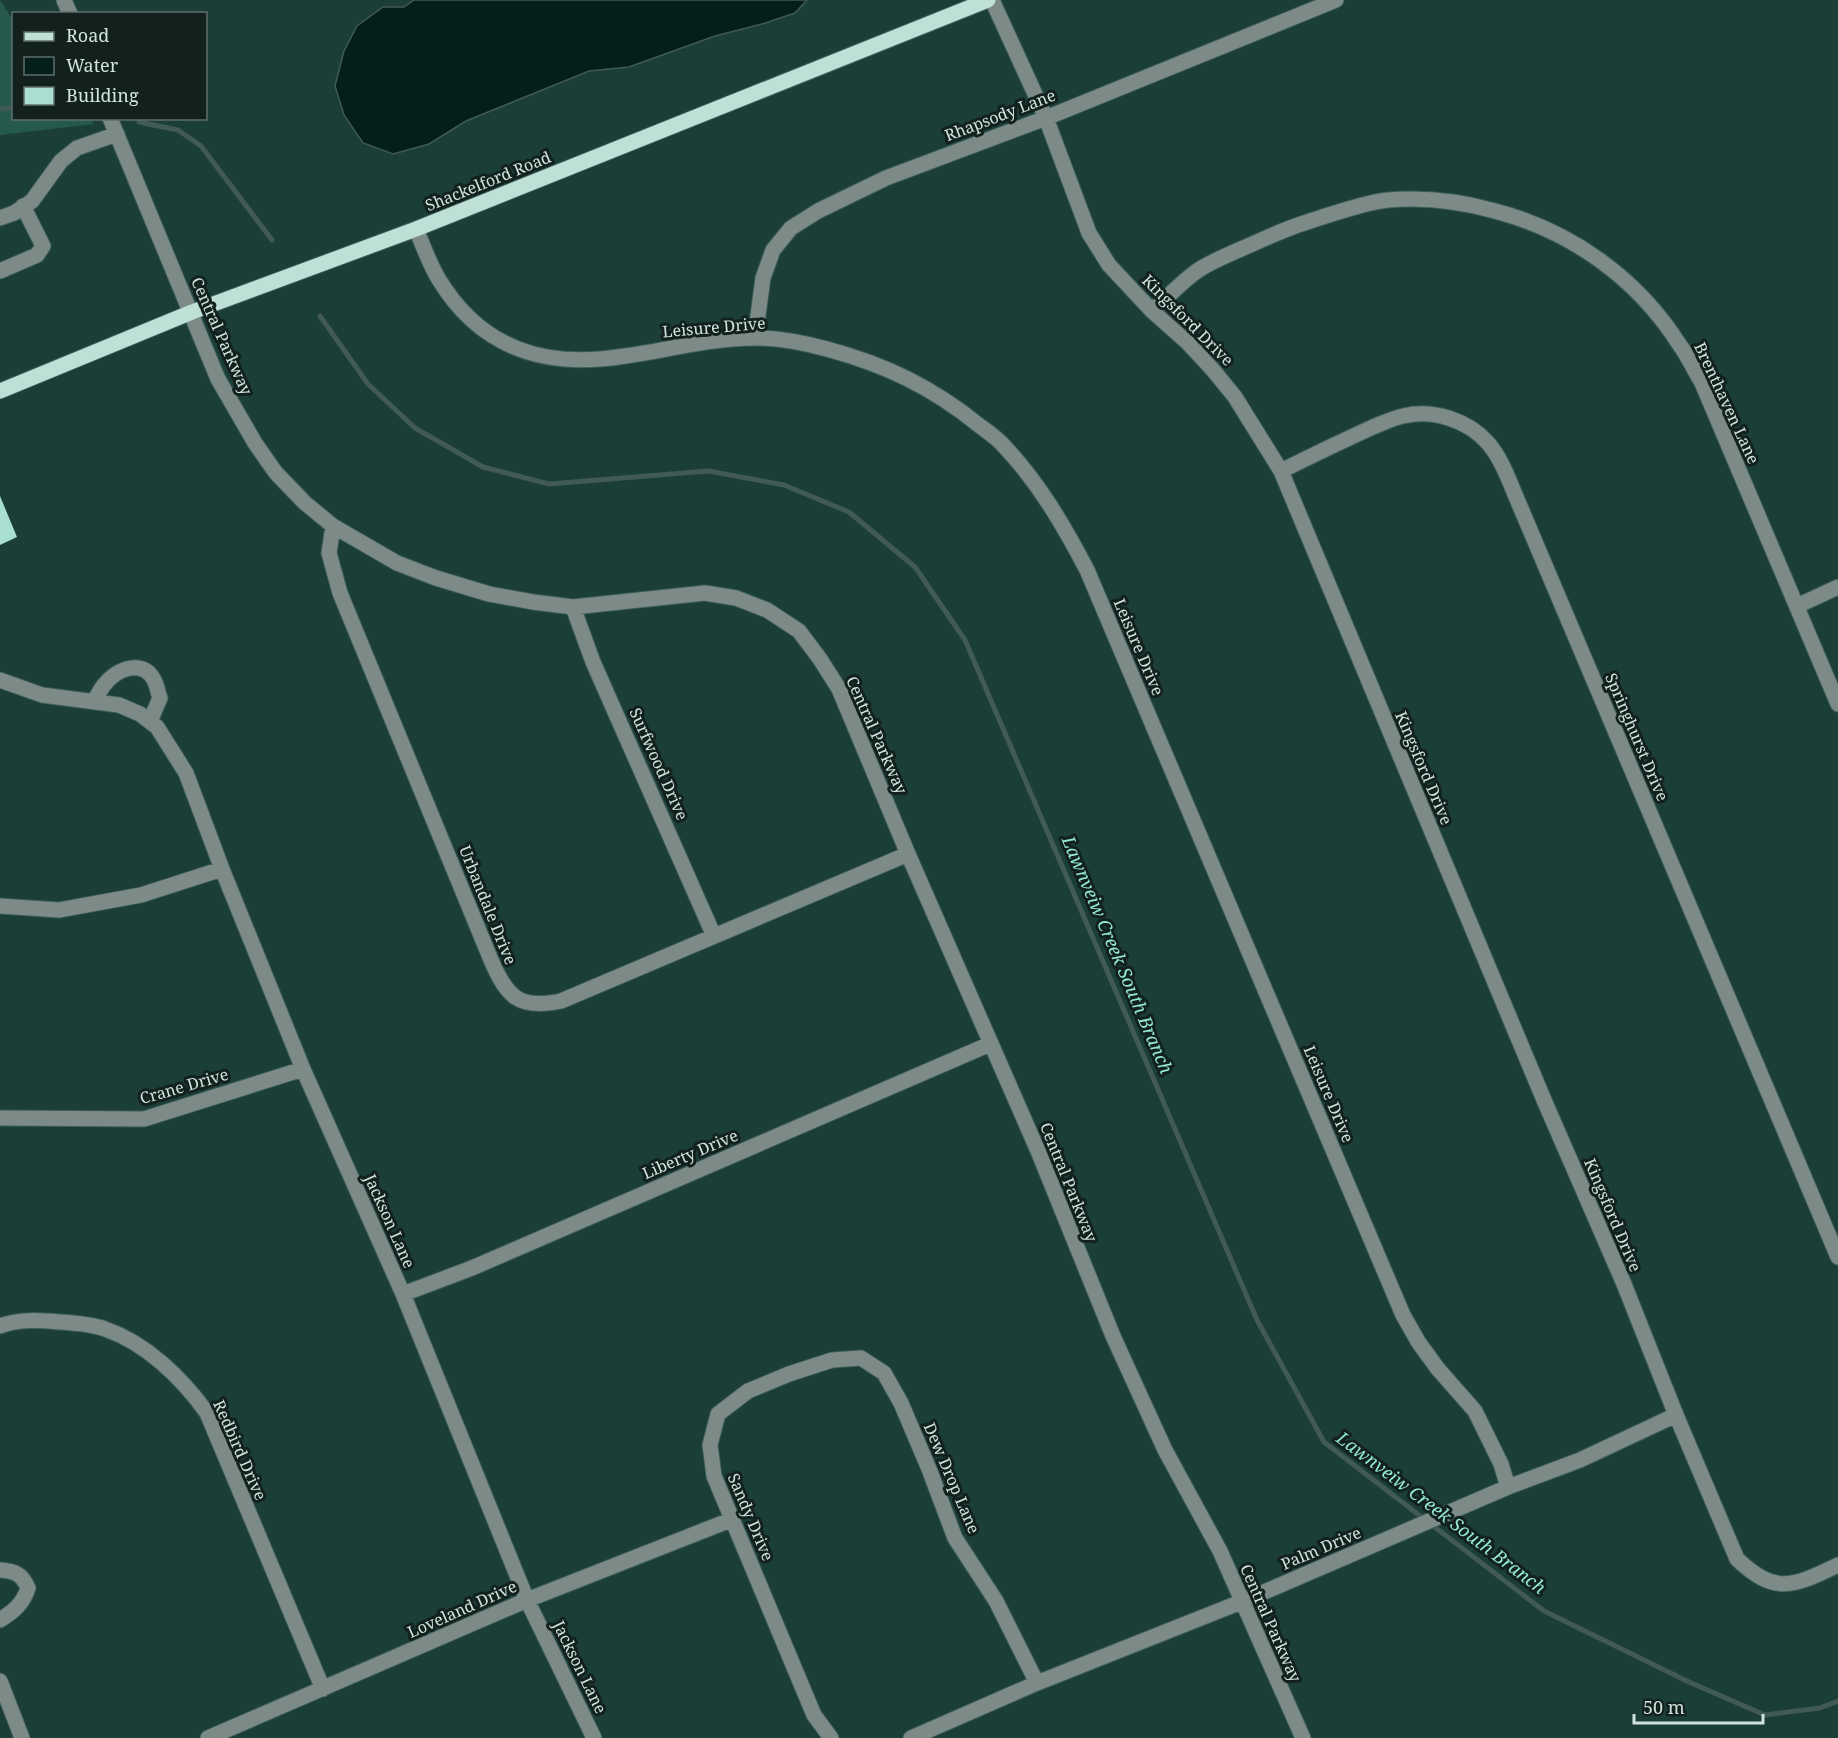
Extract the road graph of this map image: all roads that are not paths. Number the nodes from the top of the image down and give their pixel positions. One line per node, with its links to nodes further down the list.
1 (990, 0): 3 (street, Kingsford Drive); 8 (main road, Shackelford Road)
2 (1336, 0): 3 (street, Rhapsody Lane)
3 (1046, 118): 10 (street, Kingsford Drive); 12 (street, Rhapsody Lane)
4 (111, 120): 5 (street, Central Parkway)
5 (117, 134): 6 (street); 11 (street, Central Parkway)
6 (23, 206): 7 (street); 9 (street)
7 (0, 218)
8 (416, 229): 11 (main road, Shackelford Road); 12 (street, Leisure Drive)
9 (0, 271)
10 (1152, 311): 14 (street, Kingsford Drive); 17 (street, Brenthaven Lane)
11 (192, 312): 13 (main road, Shackelford Road); 15 (street, Central Parkway)
12 (755, 338): 35 (street, Leisure Drive)
13 (0, 391)
14 (1281, 471): 30 (street, Springhurst Drive); 34 (street, Kingsford Drive)
15 (333, 526): 18 (street, Central Parkway); 26 (street, Urbandale Drive)
16 (1838, 587): 17 (street)
17 (1797, 606): 21 (street, Brenthaven Lane)
18 (573, 607): 23 (street, Central Parkway); 26 (street, Surfwood Drive)
19 (0, 680): 20 (street, Jackson Lane)
20 (94, 702): 22 (street, Jackson Lane); 22 (street)
21 (1838, 704)
22 (150, 721): 24 (street, Jackson Lane)
23 (908, 854): 26 (street, Urbandale Drive); 27 (street, Central Parkway)
24 (222, 869): 25 (street); 28 (street, Jackson Lane)
25 (0, 906)
26 (714, 936)
27 (990, 1044): 31 (street, Liberty Drive); 40 (street, Central Parkway)
28 (303, 1069): 29 (street, Crane Drive); 31 (street, Jackson Lane)
29 (0, 1118)
30 (1838, 1257)
31 (403, 1294): 39 (street, Jackson Lane)
32 (0, 1326): 44 (street, Redbird Drive)
33 (861, 1358): 36 (street, Sandy Drive); 43 (street, Dew Drop Lane)
34 (1676, 1415): 35 (street, Palm Drive); 37 (street, Kingsford Drive)
35 (1508, 1487): 40 (street, Palm Drive)
36 (733, 1519): 39 (street, Loveland Drive); 48 (street, Sandy Drive)
37 (1838, 1566)
38 (0, 1570): 41 (street)
39 (528, 1600): 44 (street, Loveland Drive); 47 (street, Jackson Lane)
40 (1241, 1602): 43 (street, Palm Drive); 50 (street, Central Parkway)
41 (0, 1620)
42 (0, 1682): 45 (street)
43 (1037, 1683): 49 (street, Palm Drive)
44 (323, 1689): 46 (street, Loveland Drive)
45 (22, 1738)
46 (208, 1738)
47 (594, 1738)
48 (831, 1738)
49 (911, 1738)
50 (1303, 1738)

